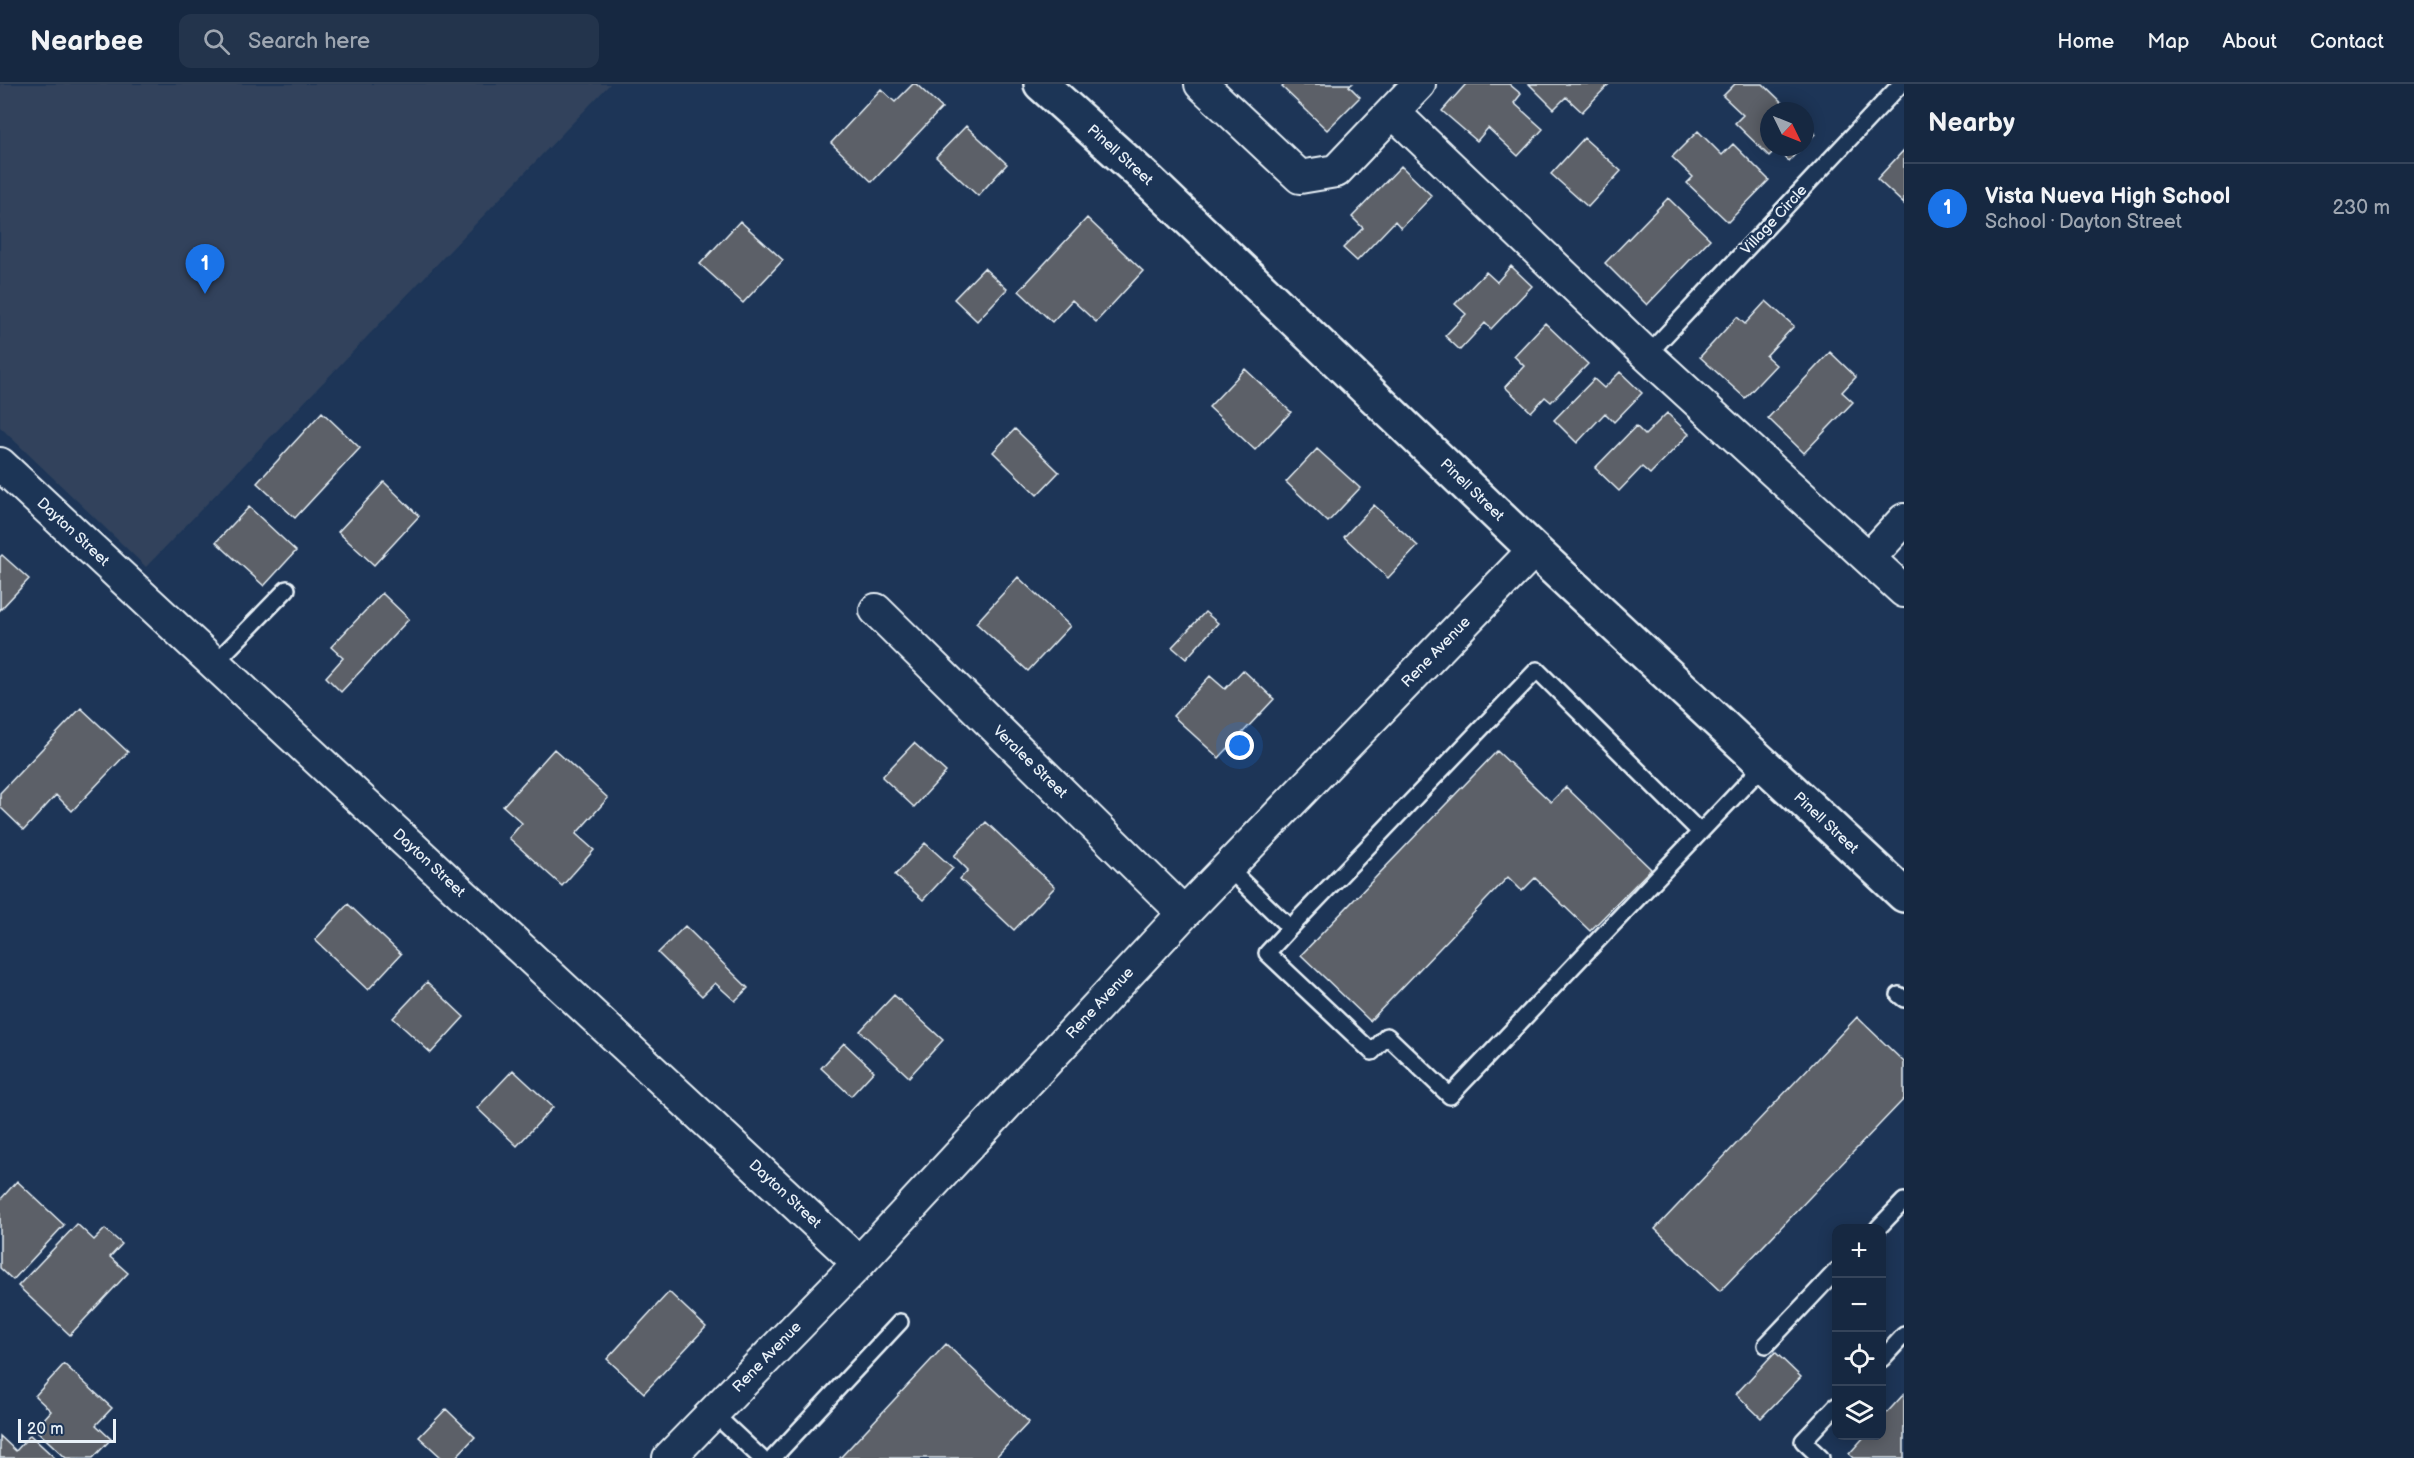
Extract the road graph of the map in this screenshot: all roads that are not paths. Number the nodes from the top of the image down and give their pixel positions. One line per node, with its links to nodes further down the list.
1 (1041, 84): 9 (street, Pinell Street)
2 (1201, 84): 5 (street)
3 (1419, 84): 5 (street)
4 (1901, 84): 6 (lane, Village Circle)
5 (1393, 112): 6 (street)
6 (1647, 355): 10 (street)
7 (0, 464): 14 (street, Dayton Street)
8 (1904, 520): 10 (street)
9 (1534, 550): 15 (street, Pinell Street); 17 (street, Rene Avenue)
10 (1869, 558): 12 (street)
11 (287, 589): 14 (lane)
12 (1904, 591)
13 (876, 610): 19 (street, Veralee Street)
14 (214, 664): 23 (street, Dayton Street)
15 (1764, 765): 16 (lane); 18 (street, Pinell Street)
16 (1700, 832): 20 (lane); 20 (lane)
17 (1228, 868): 19 (street, Rene Avenue); 20 (lane)
18 (1904, 896)
19 (1184, 913): 23 (street, Rene Avenue)
20 (1290, 928)
21 (1904, 1201): 22 (lane)
22 (1882, 1224)
23 (859, 1263): 30 (street, Rene Avenue)
24 (1832, 1276): 27 (lane)
25 (900, 1322): 33 (lane)
26 (1904, 1335): 28 (lane)
27 (1766, 1345)
28 (1886, 1354)
29 (1832, 1410): 34 (lane)
30 (712, 1413): 31 (street, Rene Avenue); 32 (lane)
31 (669, 1458)
32 (761, 1458)
33 (773, 1458)
34 (1821, 1458)

